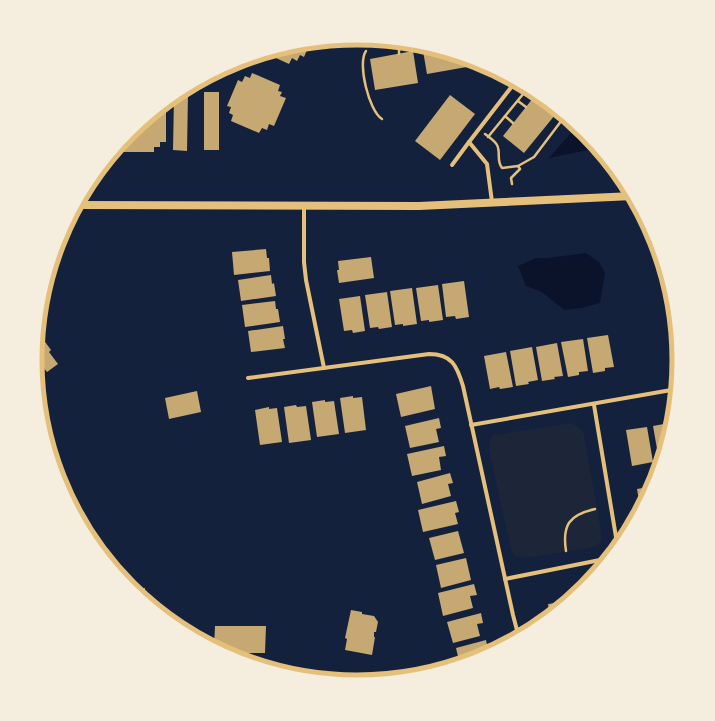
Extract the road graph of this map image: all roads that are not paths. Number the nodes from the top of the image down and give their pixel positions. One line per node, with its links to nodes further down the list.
1 (513, 86): 2 (street)
2 (469, 142): 3 (street); 5 (street)
3 (452, 165)
4 (627, 196): 5 (main road)
5 (492, 203): 7 (main road)
6 (83, 205): 7 (main road)
7 (304, 206): 8 (street)
8 (324, 368): 9 (street); 12 (street)
9 (248, 378)
10 (671, 390): 11 (street)
11 (594, 404): 12 (street); 13 (street)
12 (471, 425): 15 (street)
13 (617, 541)
14 (603, 559): 15 (street)
15 (505, 579): 16 (street)
16 (517, 633)

